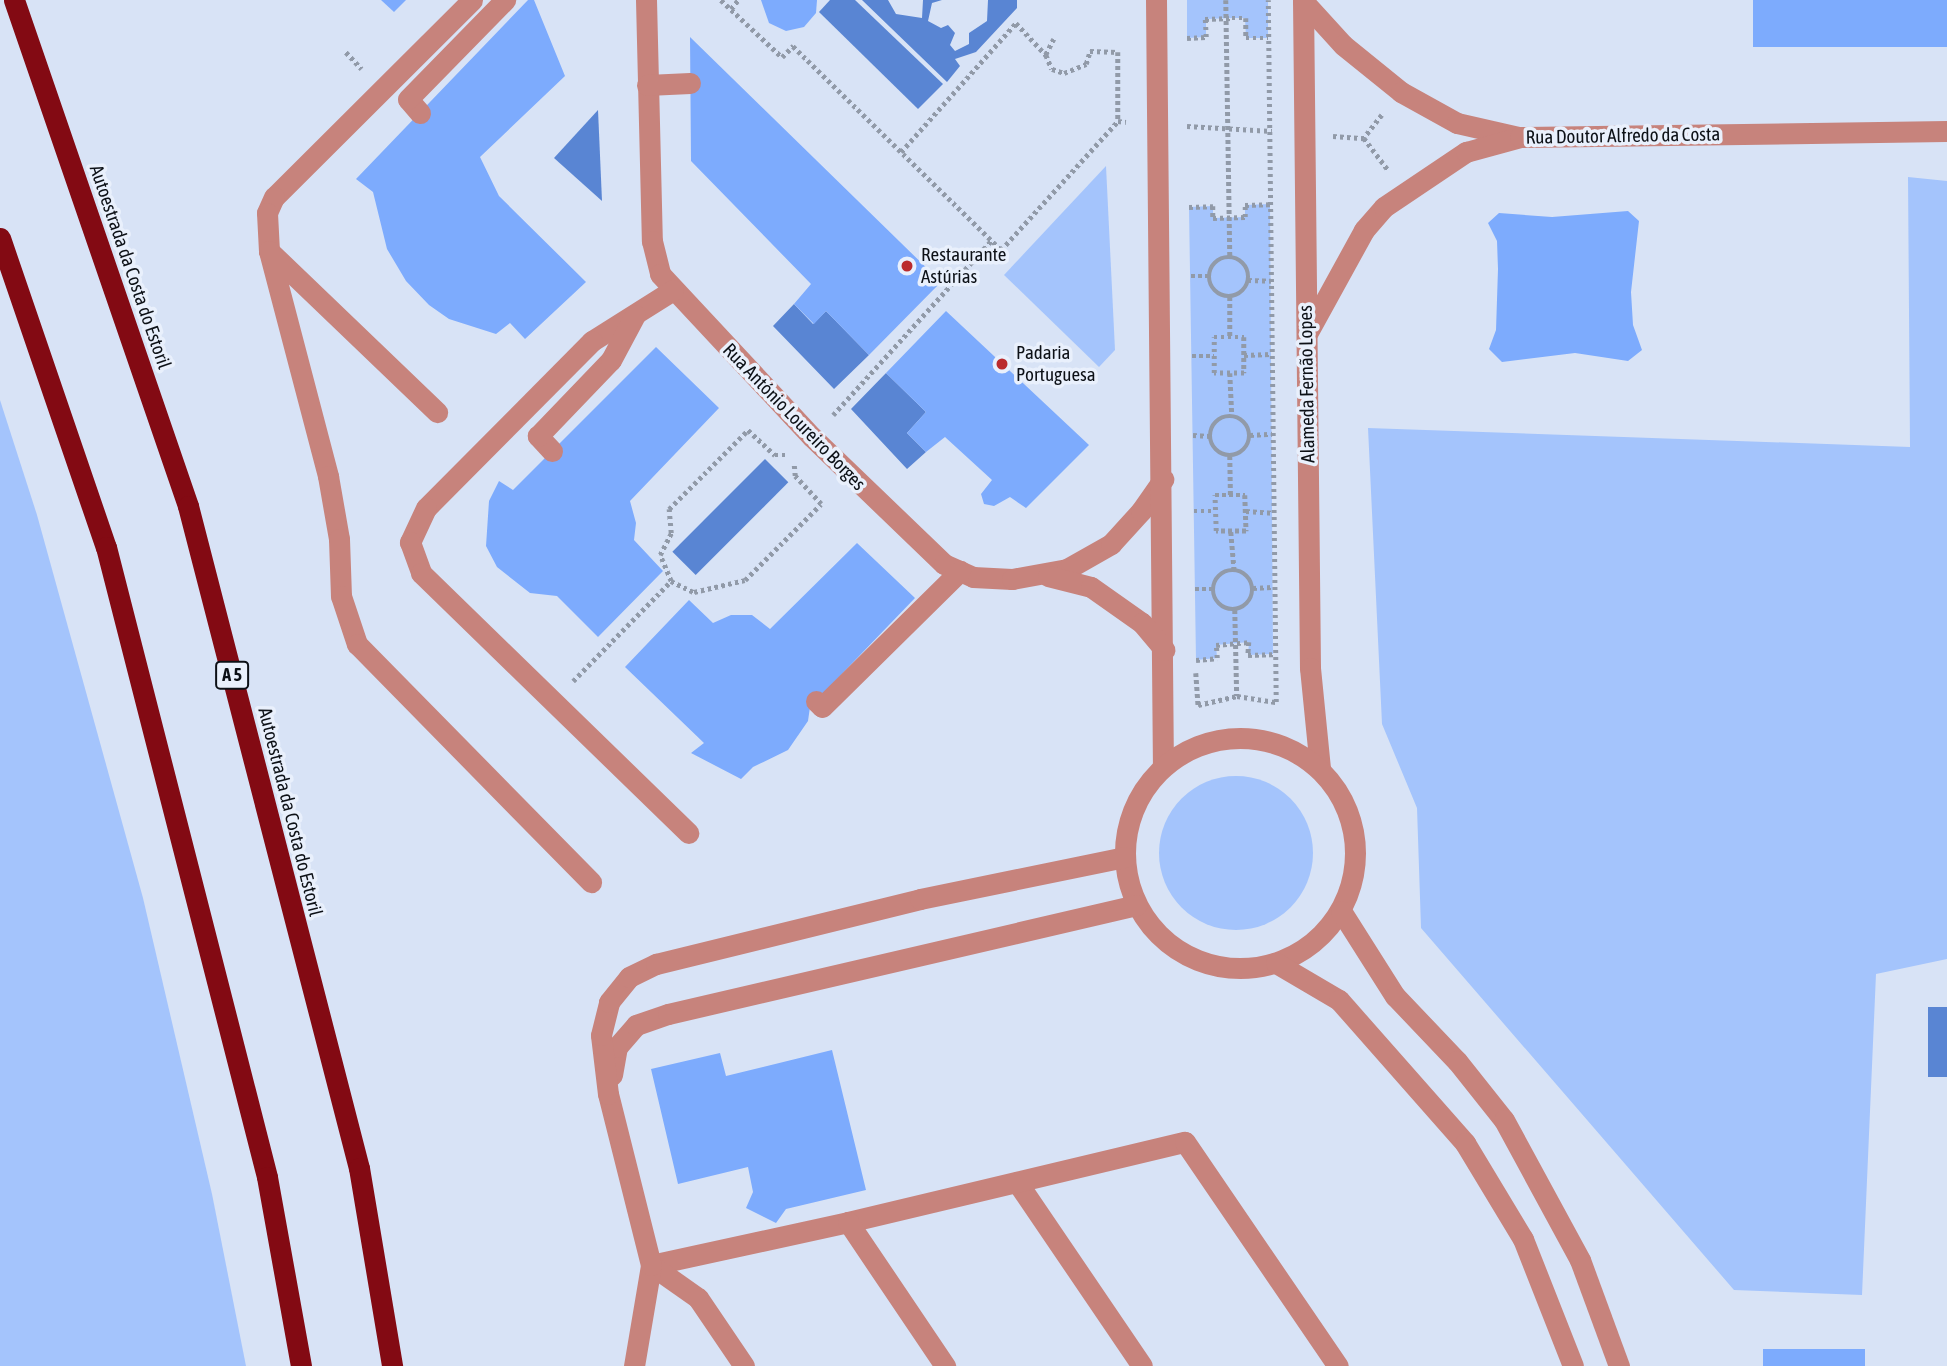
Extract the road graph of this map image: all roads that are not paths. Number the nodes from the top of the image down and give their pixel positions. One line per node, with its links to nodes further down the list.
1 (14, 0): 37 (highway, Autoestrada da Costa do Estoril / A 5)
2 (472, 0): 13 (street)
3 (505, 0): 9 (street)
4 (646, 0): 8 (street, Rua António Loureiro Borges)
5 (1156, 0): 19 (street)
6 (1303, 1): 11 (street); 16 (street, Alameda Fernão Lopes)
7 (690, 83): 8 (street)
8 (647, 85): 14 (street, Rua António Loureiro Borges)
9 (420, 113)
10 (1947, 131): 11 (street, Rua Doutor Alfredo da Costa)
11 (1520, 138): 16 (street, Rua Doutor Alfredo da Costa)
12 (0, 238): 36 (highway)
13 (269, 251): 17 (street); 28 (street)
14 (673, 290): 15 (street); 20 (street, Rua António Loureiro Borges)
15 (636, 314): 18 (street); 26 (street)
16 (1307, 334): 25 (street, Alameda Fernão Lopes)
17 (437, 412)
18 (552, 451)
19 (1163, 479): 21 (street, Rua António Loureiro Borges); 22 (street)
20 (960, 571): 21 (street, Rua António Loureiro Borges); 23 (street)
21 (1039, 574): 22 (street)
22 (1165, 650): 24 (street)
23 (816, 701)
24 (1163, 765): 25 (street); 27 (street)
25 (1320, 768): 30 (street)
26 (688, 833)
27 (1125, 857): 29 (street); 32 (street)
28 (592, 882)
29 (1137, 905): 31 (street); 32 (street)
30 (1341, 911): 31 (street); 44 (street)
31 (1276, 963): 43 (street)
32 (608, 1094): 35 (street)
33 (1017, 1182): 34 (street); 41 (street); 42 (street)
34 (848, 1222): 35 (street); 40 (street)
35 (651, 1265): 38 (street); 39 (street)
36 (301, 1366)
37 (392, 1366)
38 (635, 1366)
39 (744, 1366)
40 (945, 1366)
41 (1142, 1366)
42 (1338, 1366)
43 (1573, 1366)
44 (1619, 1366)

